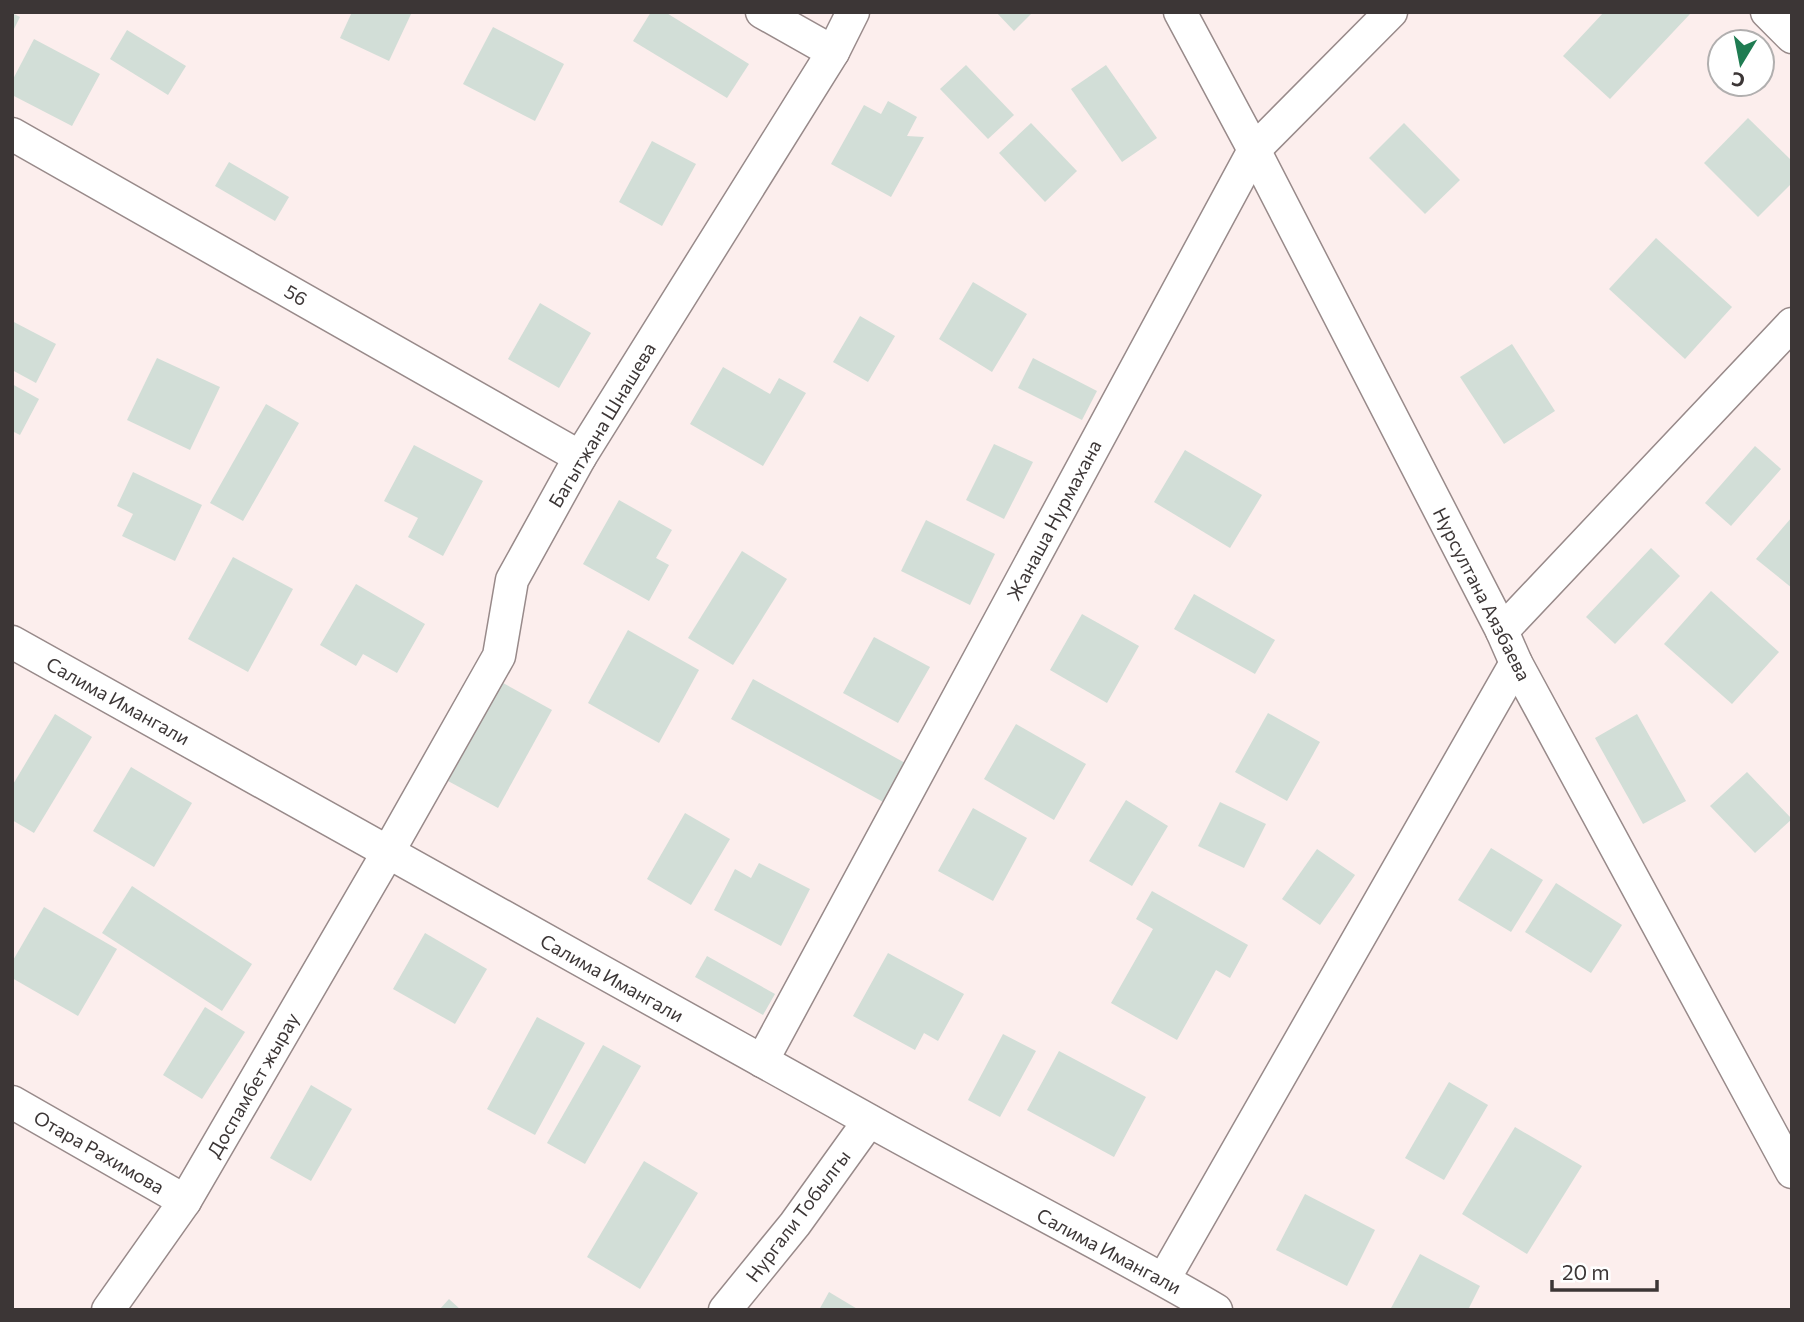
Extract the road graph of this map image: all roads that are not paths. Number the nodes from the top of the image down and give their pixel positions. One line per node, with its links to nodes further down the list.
1 (762, 12): 7 (street)
2 (853, 12): 7 (street, Багытжана Шнашева)
3 (1180, 12): 9 (street, Нурсултана Аязбаева)
4 (1391, 12): 9 (street, Жанаша Нурмахана)
5 (1766, 12): 6 (street)
6 (1792, 37)
7 (834, 52): 11 (street, Багытжана Шнашева)
8 (12, 134): 11 (street, 56)
9 (1254, 150): 12 (street, Нурсултана Аязбаева); 16 (street, Жанаша Нурмахана)
10 (1792, 324): 12 (street)
11 (580, 457): 15 (street, Багытжана Шнашева)
12 (1502, 631): 14 (street, Нурсултана Аязбаева)
13 (12, 642): 15 (street, Салима Имангали)
14 (1516, 663): 19 (street, Нурсултана Аязбаева); 21 (street)
15 (387, 854): 16 (street, Салима Имангали); 20 (street, Доспамбет жырау)
16 (762, 1061): 18 (street, Салима Имангали)
17 (12, 1102): 20 (street, Отара Рахимова)
18 (869, 1121): 21 (street, Салима Имангали); 23 (street, Нургали Тобылгы)
19 (1792, 1172)
20 (185, 1201): 22 (street, Доспамбет жырау)
21 (1164, 1279): 24 (street, Салима Имангали)
22 (108, 1310)
23 (725, 1310)
24 (1216, 1310)

